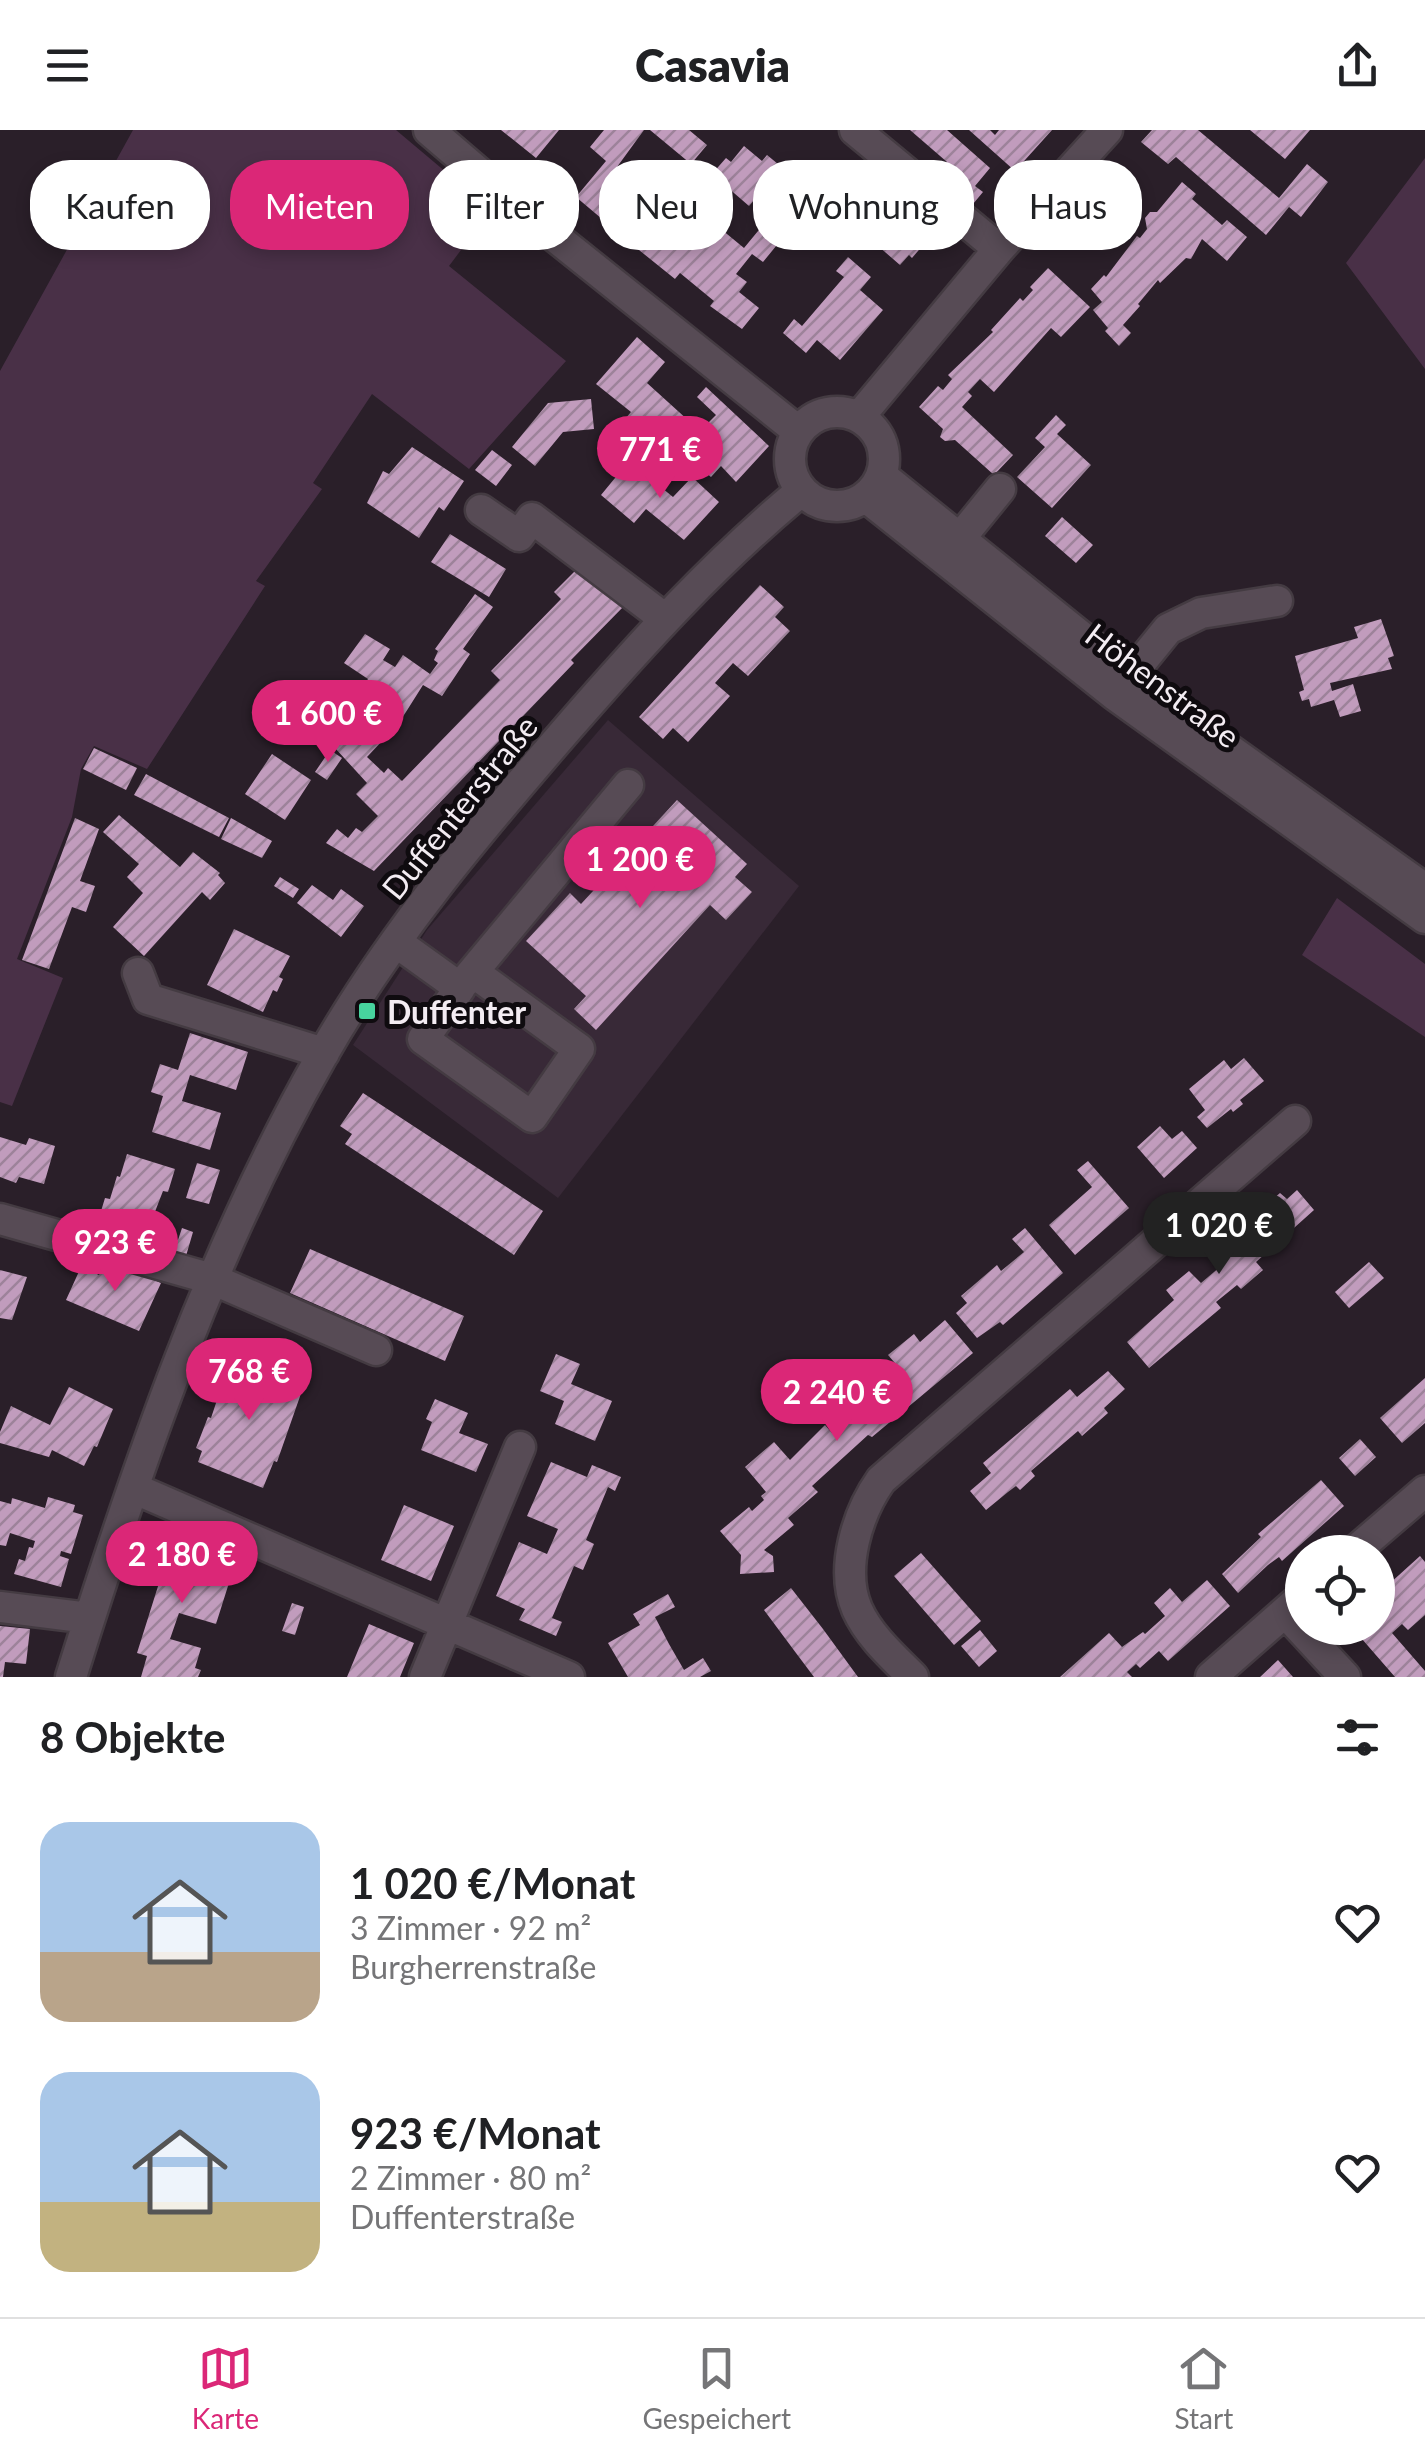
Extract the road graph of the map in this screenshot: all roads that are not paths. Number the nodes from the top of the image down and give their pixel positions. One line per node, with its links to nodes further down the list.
1 (855, 130): 5 (street)
2 (1107, 130): 4 (street)
3 (435, 132): 8 (street)
4 (1080, 160)
5 (994, 245)
6 (998, 250): 7 (street)
7 (859, 417): 8 (street); 9 (street)
8 (798, 431): 11 (street)
9 (874, 487): 11 (street); 13 (street, Höhenstraße)
10 (1000, 490): 13 (street)
11 (801, 492): 15 (street, Duffenterstraße)
12 (481, 510): 15 (street)
13 (951, 548): 16 (street, Höhenstraße)
14 (1277, 601): 16 (street)
15 (664, 618): 20 (street, Duffenterstraße)
16 (1122, 686): 18 (street, Höhenstraße); 19 (street, Höhenstraße)
17 (628, 786): 22 (street)
18 (1425, 889)
19 (1425, 918)
20 (396, 942): 22 (street); 23 (street, Duffenterstraße)
21 (138, 973): 23 (street)
22 (466, 980): 22 (street)
23 (324, 1053): 26 (street, Duffenterstraße)
24 (1295, 1121): 40 (street)
25 (0, 1219): 26 (street)
26 (212, 1279): 27 (street); 29 (street, Duffenterstraße)
27 (376, 1350)
28 (520, 1447): 35 (street)
29 (133, 1488): 34 (street, Duffenterstraße); 35 (street)
30 (1425, 1491): 31 (street)
31 (1374, 1535)
32 (0, 1607): 34 (street)
33 (1285, 1612): 41 (street)
34 (90, 1618): 37 (street, Duffenterstraße)
35 (447, 1623): 38 (street); 39 (street)
36 (1323, 1645): 42 (street)
37 (71, 1677)
38 (425, 1677)
39 (569, 1677)
40 (913, 1677)
41 (1210, 1677)
42 (1345, 1677)

